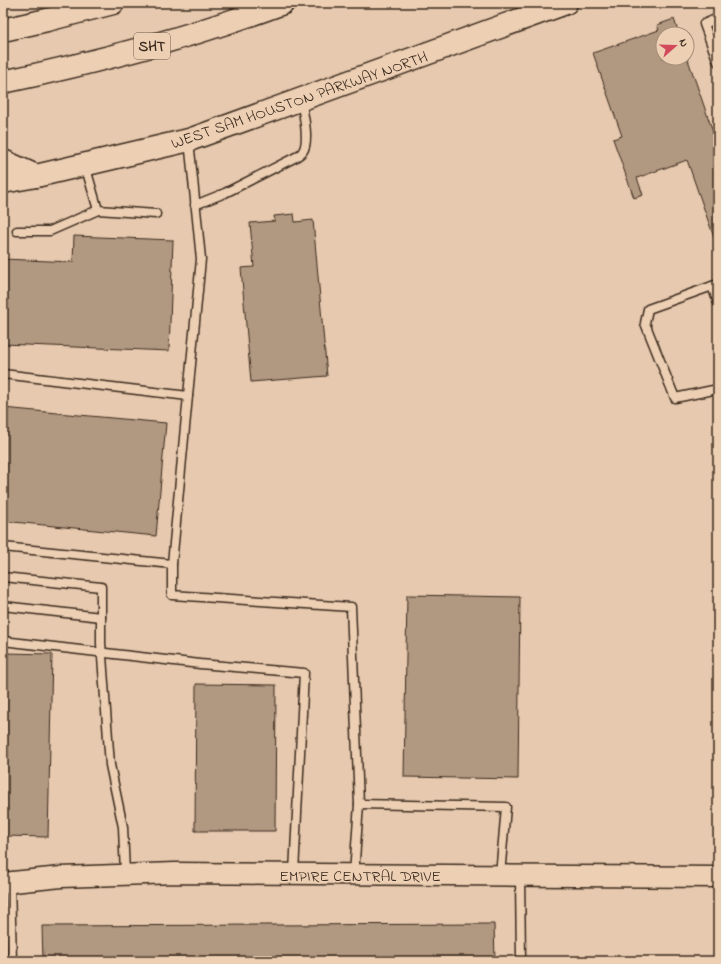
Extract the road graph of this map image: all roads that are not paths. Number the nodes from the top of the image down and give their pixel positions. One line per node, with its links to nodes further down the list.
1 (113, 3): 5 (main road)
2 (283, 3): 7 (main road, SHT)
3 (566, 3): 8 (main road, WEST SAM HOUSTON PARKWAY NORTH)
4 (718, 18): 6 (lane)
5 (3, 30)
6 (718, 62)
7 (11, 81)
8 (301, 100): 9 (main road, WEST SAM HOUSTON PARKWAY NORTH); 14 (lane)
9 (189, 140): 11 (main road, WEST SAM HOUSTON PARKWAY NORTH); 14 (lane)
10 (3, 161): 12 (main road)
11 (85, 165): 12 (main road, WEST SAM HOUSTON PARKWAY NORTH); 15 (lane)
12 (36, 176): 13 (main road, WEST SAM HOUSTON PARKWAY NORTH)
13 (6, 184)
14 (195, 205): 22 (lane)
15 (98, 210): 16 (lane); 17 (lane)
16 (156, 214)
17 (17, 231)
18 (715, 285): 19 (lane); 21 (lane)
19 (718, 303)
20 (3, 374): 22 (lane)
21 (718, 389)
22 (188, 396): 24 (lane)
23 (3, 547): 24 (lane)
24 (172, 564): 30 (lane)
25 (3, 577): 27 (lane)
26 (3, 606): 27 (lane)
27 (101, 617): 29 (lane)
28 (3, 641): 29 (lane)
29 (101, 652): 31 (lane); 32 (lane)
30 (359, 804): 33 (lane); 34 (lane)
31 (125, 874): 32 (street, EMPIRE CENTRAL DRIVE); 37 (street, EMPIRE CENTRAL DRIVE)
32 (294, 874): 33 (street, EMPIRE CENTRAL DRIVE)
33 (354, 875): 34 (street, EMPIRE CENTRAL DRIVE)
34 (500, 876): 35 (street, EMPIRE CENTRAL DRIVE)
35 (520, 876): 36 (street, EMPIRE CENTRAL DRIVE); 39 (lane)
36 (718, 877)
37 (7, 882): 38 (lane)
38 (12, 961)
39 (521, 961)

